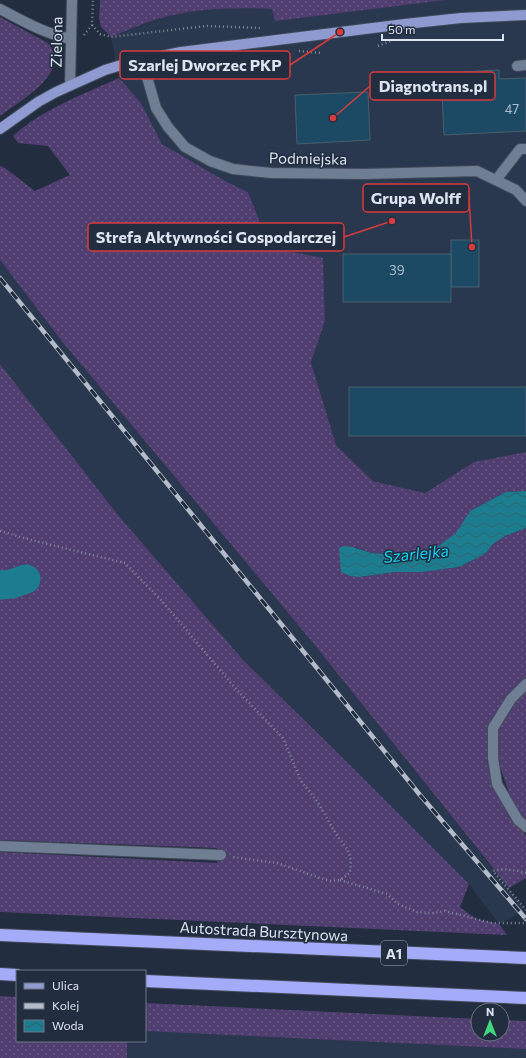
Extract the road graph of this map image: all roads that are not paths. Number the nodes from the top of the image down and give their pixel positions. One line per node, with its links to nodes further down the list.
1 (72, 0): 4 (street, Zielona)
2 (0, 9): 4 (street)
3 (526, 15): 5 (main road)
4 (70, 39): 6 (street, Zielona)
5 (142, 60): 6 (main road); 9 (street, Podmiejska)
6 (70, 85): 7 (main road)
7 (4, 126)
8 (526, 149): 9 (street)
9 (496, 180): 10 (street, Podmiejska)
10 (526, 201)
11 (526, 684): 12 (street)
12 (526, 827)
13 (0, 846): 14 (street)
14 (221, 855)
15 (0, 935): 16 (highway, Autostrada Bursztynowa / A1)
16 (526, 958)
17 (0, 974): 18 (highway)
18 (16, 975)
19 (146, 981): 20 (highway)
20 (526, 998)

